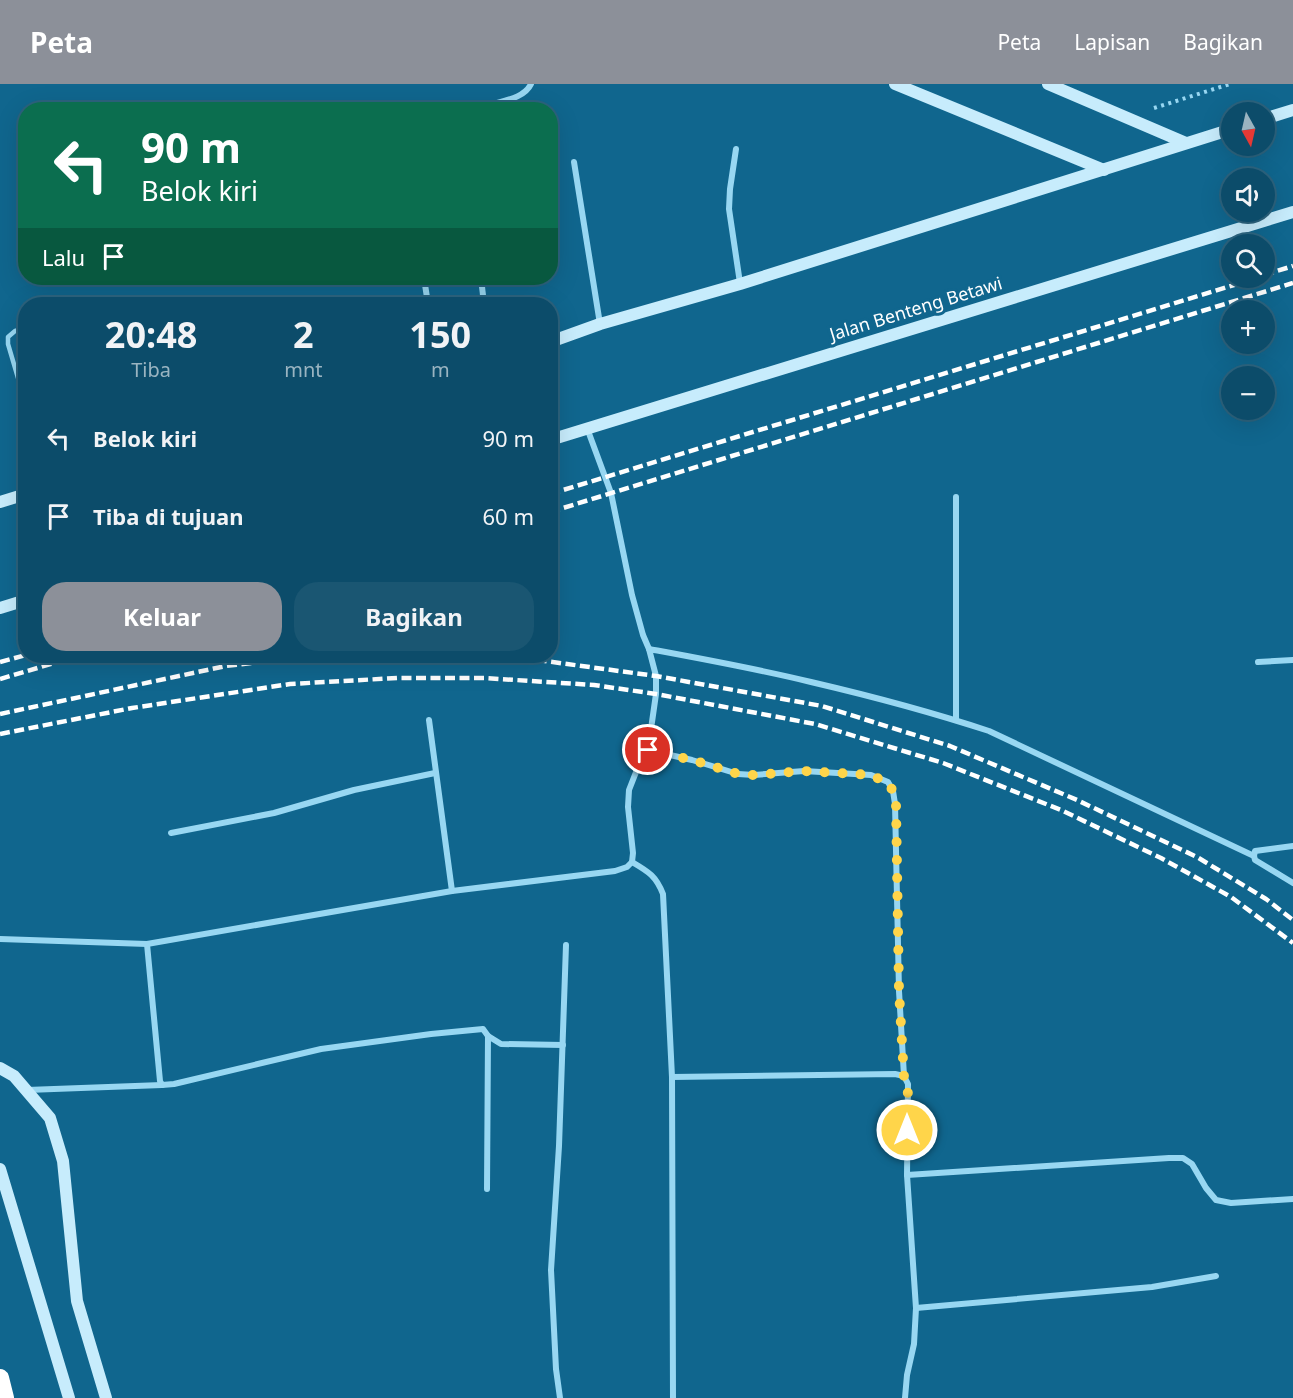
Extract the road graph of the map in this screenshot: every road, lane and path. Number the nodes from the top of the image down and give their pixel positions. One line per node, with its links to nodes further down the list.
1 (531, 84): 5 (street)
2 (895, 84): 13 (main road)
3 (1048, 84): 7 (main road)
4 (1230, 84): 7 (path)
5 (499, 102)
6 (1293, 111): 8 (main road)
7 (1118, 114): 10 (main road)
8 (1275, 116)
9 (1221, 132): 10 (main road)
10 (1186, 143): 13 (main road)
11 (736, 149): 15 (street)
12 (574, 162): 16 (street)
13 (1104, 170): 15 (main road)
14 (1293, 213): 20 (main road, Jalan Benteng Betawi)
15 (740, 284): 16 (main road)
16 (600, 324): 18 (main road)
17 (18, 330): 19 (lane)
18 (558, 339)
19 (18, 378)
20 (587, 428): 21 (main road, Jalan Benteng Betawi); 27 (street)
21 (558, 437)
22 (18, 496): 24 (main road)
23 (956, 497): 31 (street)
24 (0, 502)
25 (18, 602): 26 (main road)
26 (0, 608)
27 (649, 649): 31 (street); 32 (street)
28 (1293, 660): 29 (street)
29 (1258, 662)
30 (429, 720): 33 (street)
31 (956, 720): 36 (street)
32 (648, 750): 37 (street); 47 (street)
33 (435, 773): 34 (street); 39 (street)
34 (171, 833)
35 (1293, 846): 36 (street)
36 (1254, 856): 38 (street)
37 (632, 862): 39 (street); 46 (street)
38 (1293, 884)
39 (452, 891): 41 (street)
40 (0, 939): 41 (street)
41 (147, 944): 48 (street)
42 (566, 945): 44 (street)
43 (488, 1036): 44 (street); 48 (street); 52 (street)
44 (563, 1045): 60 (street)
45 (0, 1068): 49 (main road)
46 (672, 1077): 47 (street); 61 (street)
47 (904, 1077): 51 (street)
48 (162, 1084): 49 (street)
49 (26, 1090): 59 (main road)
50 (0, 1170): 58 (main road)
51 (907, 1175): 53 (street); 55 (street)
52 (487, 1189)
53 (1293, 1199)
54 (1216, 1276): 55 (street)
55 (916, 1308): 62 (street)
56 (0, 1378): 57 (highway)
57 (6, 1398)
58 (69, 1398)
59 (106, 1398)
60 (560, 1398)
61 (673, 1398)
62 (905, 1398)

